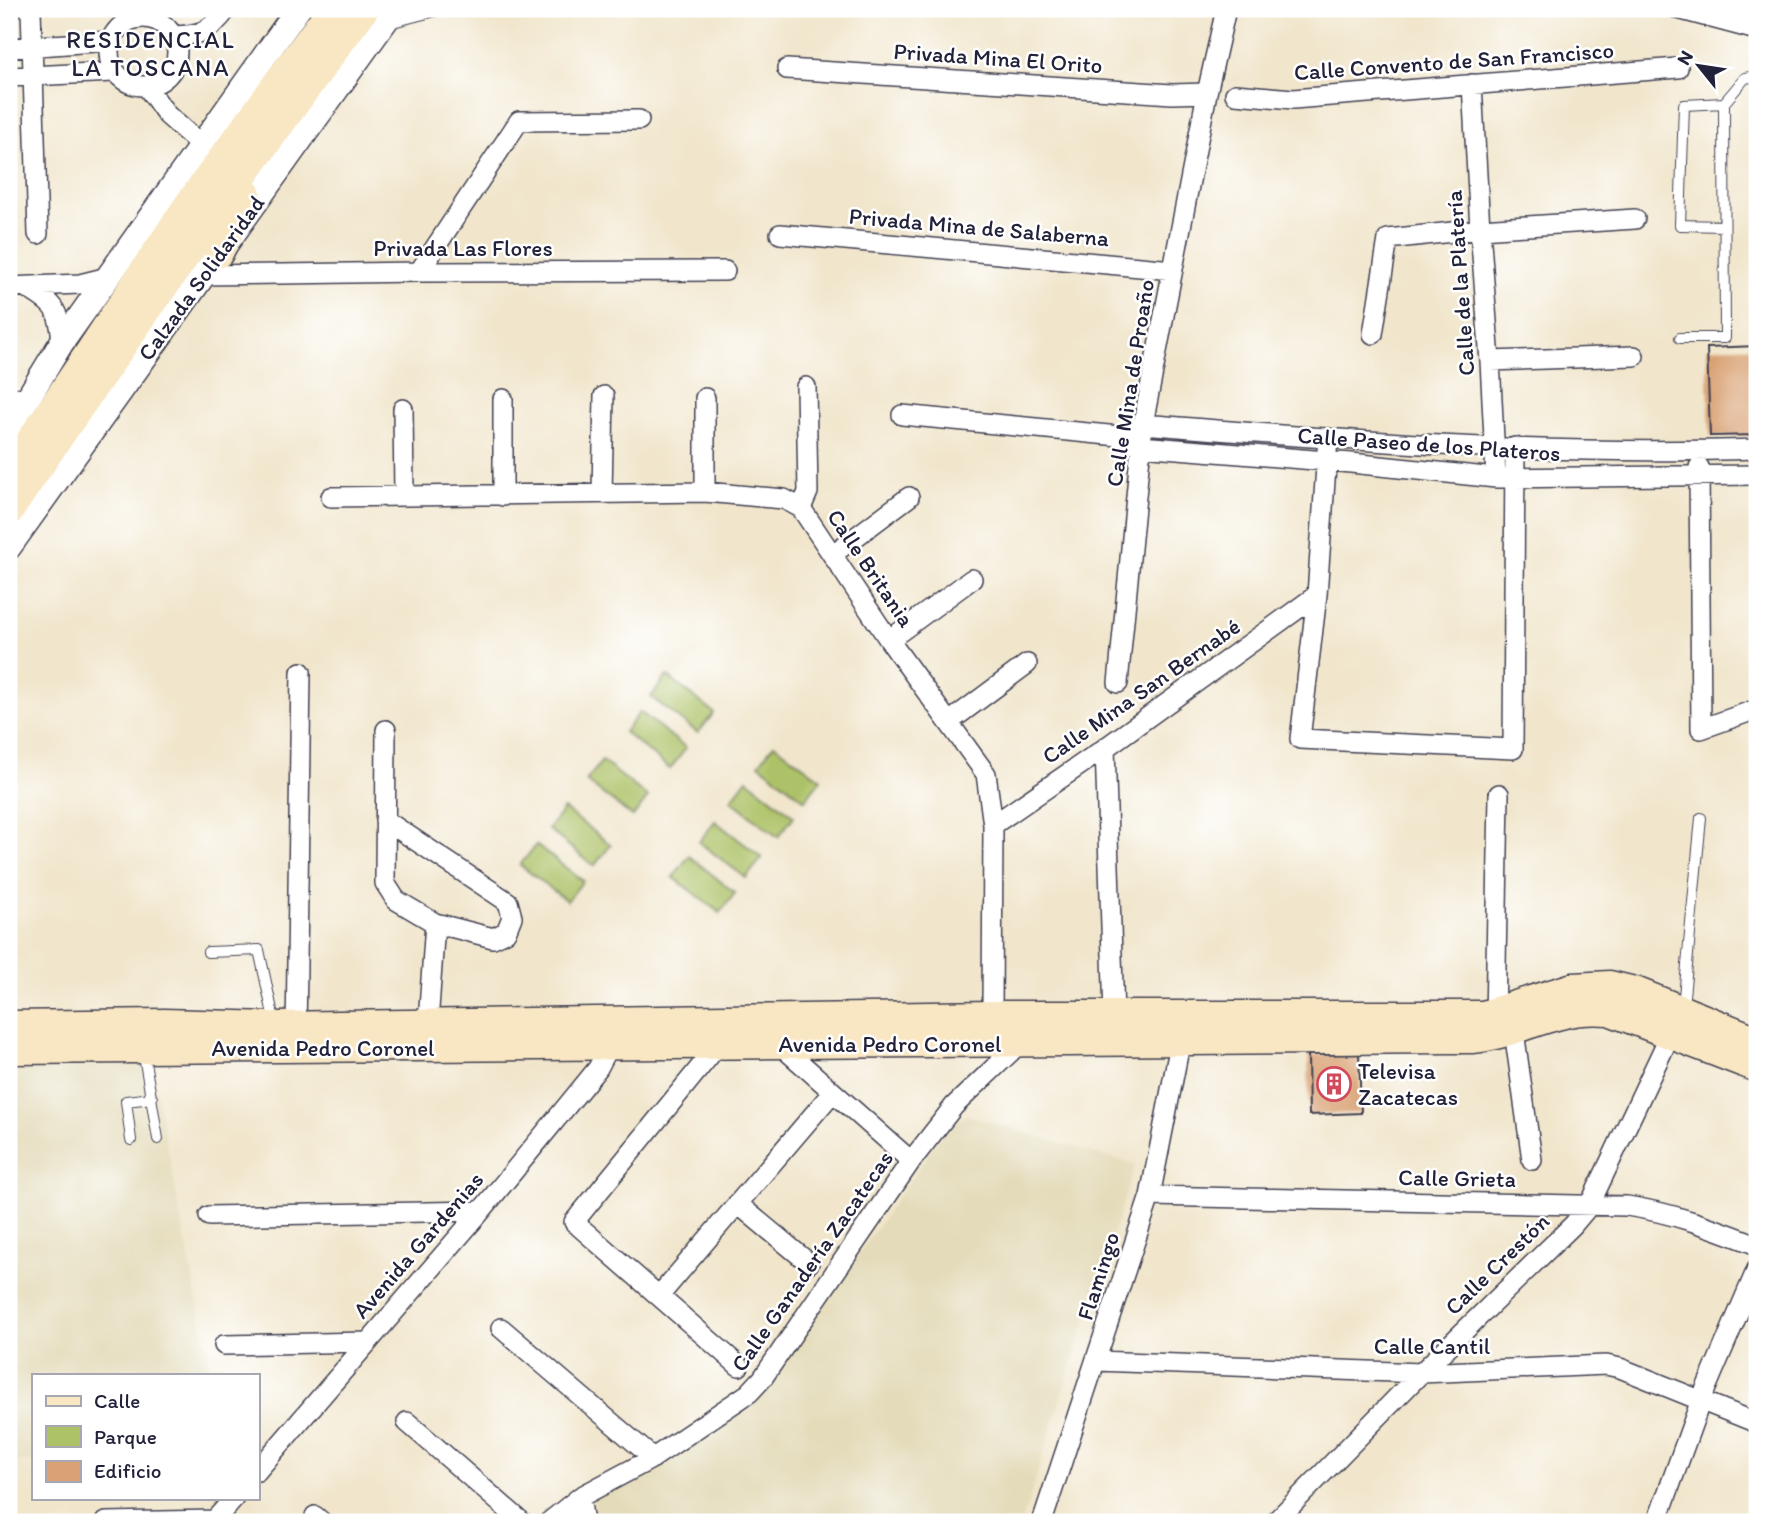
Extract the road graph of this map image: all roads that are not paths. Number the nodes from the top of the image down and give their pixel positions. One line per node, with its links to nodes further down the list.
1 (31, 9): 12 (street)
2 (227, 9): 10 (street)
3 (298, 9): 27 (street)
4 (331, 9): 27 (main road, Calzada Solidaridad)
5 (443, 9): 8 (lane)
6 (1226, 9): 22 (street, Calle Mina de Proaño)
7 (1678, 9): 9 (street)
8 (380, 14): 26 (main road, Calzada Solidaridad); 34 (street, Calzada Solidaridad)
9 (1757, 30)
10 (173, 36): 11 (street); 21 (street)
11 (110, 41): 12 (street); 16 (street)
12 (33, 46): 13 (street); 17 (street)
13 (9, 48)
14 (1678, 68): 20 (street, Calle Convento de San Francisco)
15 (786, 69): 22 (street, Privada Mina El Orito)
16 (114, 72): 17 (street); 21 (street)
17 (34, 76): 19 (street); 32 (street)
18 (1757, 76): 24 (lane)
19 (9, 77)
20 (1472, 84): 23 (street, Calle Convento de San Francisco); 31 (street, Calle de la Platería)
21 (147, 87): 27 (street)
22 (1207, 93): 35 (street, Calle Mina de Proaño)
23 (1235, 94)
24 (1724, 103): 30 (lane); 30 (lane)
25 (639, 120): 37 (street)
26 (278, 128): 34 (main road); 75 (main road, Calzada Solidaridad)
27 (206, 160): 28 (main road, Calzada Solidaridad)
28 (174, 205): 39 (street); 53 (main road, Calzada Solidaridad)
29 (1635, 219): 31 (street)
30 (1724, 226): 42 (lane)
31 (1480, 229): 41 (street); 45 (street, Calle de la Platería)
32 (38, 234)
33 (780, 234): 35 (street, Privada Mina de Salaberna)
34 (219, 253): 38 (street, Calzada Solidaridad)
35 (1173, 270): 54 (street, Calle Mina de Proaño)
36 (725, 271): 37 (street, Privada Las Flores)
37 (419, 272): 38 (street, Privada Las Flores)
38 (202, 275): 76 (street, Calzada Solidaridad)
39 (108, 277): 40 (street); 43 (street)
40 (17, 287): 43 (street)
41 (1373, 334)
42 (1680, 338)
43 (62, 342): 47 (street)
44 (1634, 356): 45 (street)
45 (1490, 361): 60 (street, Calle de la Platería)
46 (806, 387): 74 (street)
47 (19, 393): 55 (street)
48 (604, 396): 69 (street)
49 (705, 398): 68 (street)
50 (503, 399): 72 (street)
51 (403, 410): 70 (street)
52 (902, 415): 56 (street)
53 (40, 423): 57 (main road); 64 (main road, Calzada Solidaridad)
54 (1143, 424): 56 (street); 58 (street, Calle Paseo de los Plateros); 59 (street, Calle Mina de Proaño)
55 (9, 429)
56 (1119, 436): 59 (street)
57 (9, 438)
58 (1328, 438): 60 (street, Calle Paseo de los Plateros); 63 (street)
59 (1140, 446): 63 (street, Calle Paseo de los Plateros); 83 (street, Calle Mina de Proaño)
60 (1505, 447): 62 (street, Calle Paseo de los Plateros); 67 (street, Calle de la Platería)
61 (1757, 449): 62 (street, Calle Paseo de los Plateros)
62 (1699, 451): 66 (street)
63 (1327, 462): 67 (street, Calle Paseo de los Plateros); 79 (street)
64 (9, 471)
65 (1757, 475): 66 (street, Calle Paseo de los Plateros)
66 (1699, 477): 67 (street, Calle Paseo de los Plateros); 84 (street)
67 (1506, 479): 79 (street, Calle de la Platería)
68 (705, 492): 69 (street, Calle Britania); 74 (street, Calle Britania)
69 (602, 493): 72 (street, Calle Britania)
70 (404, 495): 71 (street, Calle Britania); 72 (street, Calle Britania)
71 (331, 496)
72 (503, 496)
73 (909, 496): 77 (street)
74 (802, 508): 77 (street, Calle Britania)
75 (9, 512)
76 (9, 547)
77 (832, 554): 80 (street, Calle Britania)
78 (972, 579): 80 (street)
79 (1317, 595): 87 (street, Calle Mina San Bernabé)
80 (889, 640): 85 (street, Calle Britania)
81 (1027, 664): 85 (street)
82 (301, 672): 102 (street)
83 (1118, 683)
84 (1757, 709)
85 (949, 722): 91 (street, Calle Britania)
86 (386, 730): 90 (street)
87 (1105, 748): 91 (street, Calle Mina San Bernabé); 95 (street)
88 (1499, 794): 100 (street)
89 (1701, 818): 97 (lane)
90 (385, 820): 92 (street); 92 (street)
91 (993, 825): 94 (street, Calle Britania)
92 (435, 923): 98 (street)
93 (208, 952): 102 (lane)
94 (992, 1015): 95 (main road, Avenida Pedro Coronel); 96 (main road, Avenida Pedro Coronel)
95 (1114, 1015): 101 (main road, Avenida Pedro Coronel)
96 (766, 1018): 98 (main road, Avenida Pedro Coronel); 107 (street)
97 (1677, 1022): 100 (main road, Avenida Pedro Coronel); 104 (main road, Avenida Pedro Coronel); 111 (main road, Avenida Pedro Coronel); 120 (street, Calle Crestón)
98 (428, 1023): 102 (main road, Avenida Pedro Coronel)
99 (9, 1025): 102 (main road, Avenida Pedro Coronel)
100 (1501, 1026): 101 (main road, Avenida Pedro Coronel); 116 (street)
101 (1310, 1027): 103 (main road, Avenida Pedro Coronel)
102 (286, 1037): 108 (main road, Avenida Pedro Coronel); 109 (main road, Avenida Pedro Coronel)
103 (1181, 1039): 105 (main road, Avenida Pedro Coronel); 118 (street, Flamingo)
104 (1757, 1040)
105 (1020, 1043): 107 (main road, Avenida Pedro Coronel); 117 (street, Calle Ganadería Zacatecas)
106 (719, 1044): 107 (main road, Avenida Pedro Coronel); 108 (main road, Avenida Pedro Coronel); 126 (street)
107 (779, 1044): 112 (street)
108 (609, 1047): 121 (street, Avenida Gardenias)
109 (142, 1049): 110 (main road, Avenida Pedro Coronel); 113 (lane)
110 (9, 1050)
111 (1757, 1068)
112 (832, 1093): 117 (street); 119 (street)
113 (152, 1098): 114 (lane); 115 (lane)
114 (158, 1139)
115 (131, 1140)
116 (1532, 1160)
117 (911, 1161): 136 (street, Calle Ganadería Zacatecas)
118 (1150, 1196): 120 (street, Calle Grieta); 130 (street, Flamingo)
119 (739, 1205): 124 (street); 126 (street)
120 (1589, 1206): 123 (street, Calle Grieta); 132 (street, Calle Crestón)
121 (481, 1211): 122 (street); 128 (street, Avenida Gardenias)
122 (209, 1216)
123 (1757, 1245)
124 (809, 1263)
125 (1757, 1269): 133 (street)
126 (659, 1296): 131 (street)
127 (501, 1328): 136 (street)
128 (367, 1342): 129 (street); 137 (street, Avenida Gardenias)
129 (223, 1345)
130 (1096, 1361): 132 (street, Calle Cantil); 145 (street, Flamingo)
131 (739, 1366)
132 (1421, 1373): 133 (street, Calle Cantil); 146 (street, Calle Crestón)
133 (1701, 1400): 135 (street, Calle Cantil); 147 (street)
134 (407, 1422): 142 (street)
135 (1757, 1423)
136 (653, 1458): 138 (street, Calle Ganadería Zacatecas)
137 (259, 1469)
138 (580, 1497): 143 (street, Calle Ganadería Zacatecas); 144 (street)
139 (232, 1500): 140 (street)
140 (214, 1521): 141 (street)
141 (106, 1522)
142 (523, 1522)
143 (549, 1522)
144 (584, 1522)
145 (1042, 1522)
146 (1275, 1522)
147 (1657, 1522)

